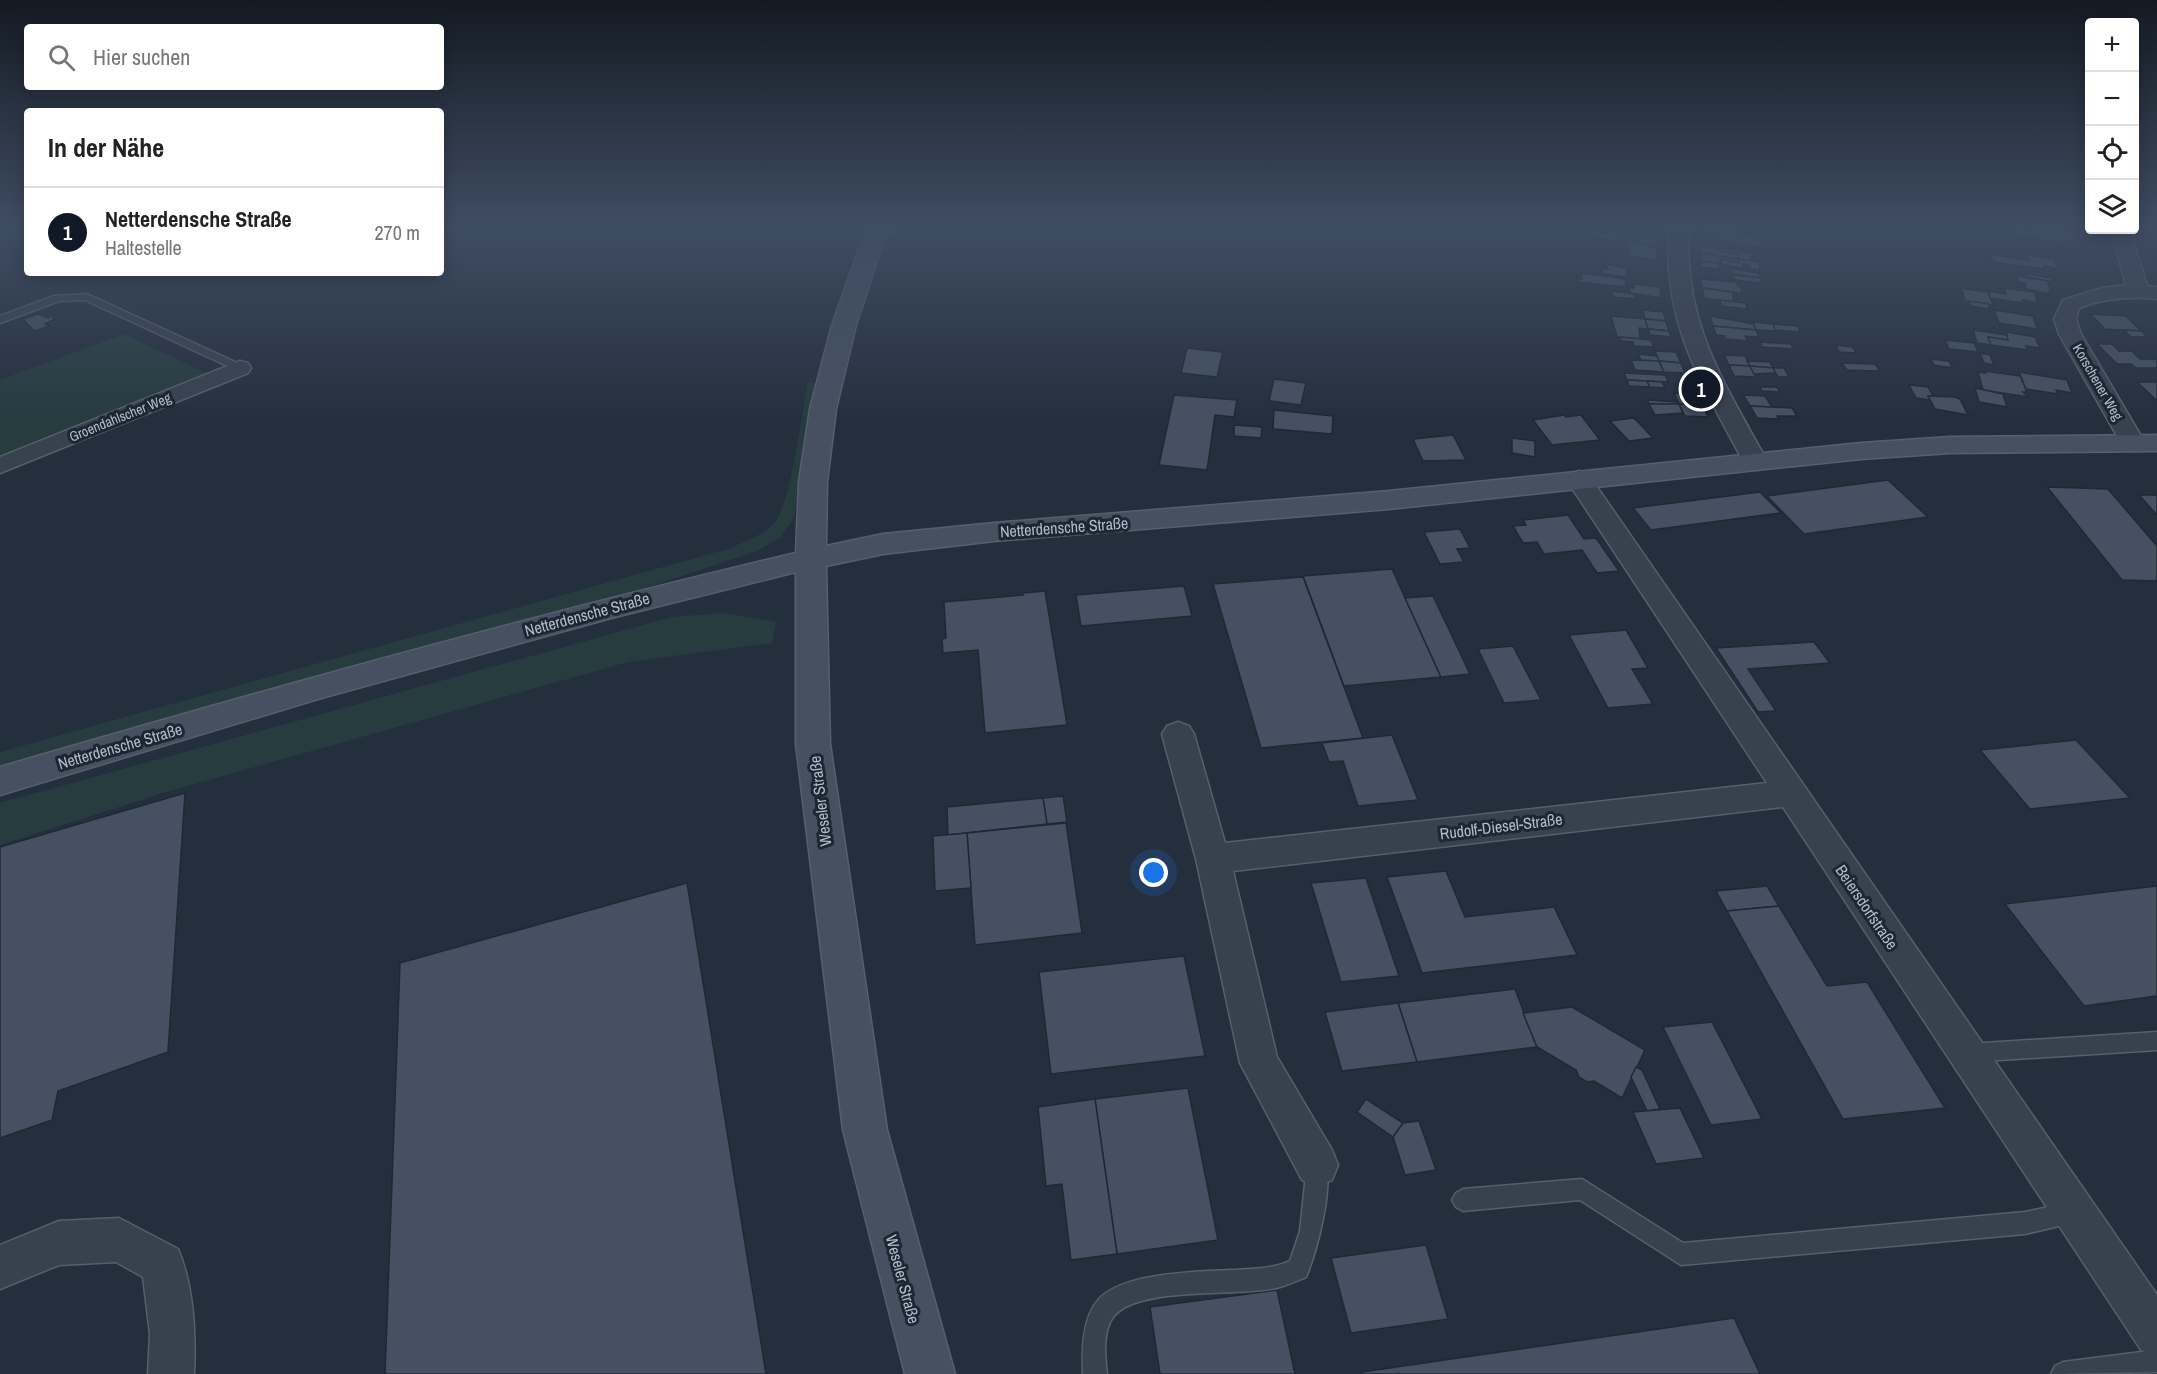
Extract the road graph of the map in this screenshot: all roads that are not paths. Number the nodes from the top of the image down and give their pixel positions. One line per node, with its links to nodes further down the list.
1 (856, 291): 10 (main road, Weseler Straße)
2 (1680, 291): 7 (street)
3 (2148, 292): 6 (street, Korschener Weg)
4 (0, 320): 5 (lane)
5 (240, 368): 8 (street, Groendahlscher Weg)
6 (2145, 443): 7 (main road, Netterdensche Straße)
7 (1755, 461): 9 (main road, Netterdensche Straße)
8 (0, 466)
9 (1579, 479): 10 (main road, Netterdensche Straße); 13 (street, Beiersdorfstraße)
10 (811, 559): 12 (main road, Netterdensche Straße); 24 (main road, Weseler Straße)
11 (1178, 734): 14 (street)
12 (0, 781)
13 (1790, 793): 14 (street, Rudolf-Diesel-Straße); 16 (street, Beiersdorfstraße)
14 (1213, 859): 17 (street)
15 (2157, 1041): 16 (lane)
16 (1966, 1053): 19 (street, Beiersdorfstraße)
17 (1317, 1165): 25 (lane)
18 (1463, 1200): 19 (lane)
19 (2075, 1213): 21 (street, Beiersdorfstraße)
20 (0, 1267): 23 (street)
21 (2157, 1334)
22 (2157, 1361): 26 (lane)
23 (171, 1374)
24 (930, 1374)
25 (1095, 1374)
26 (2063, 1374)

